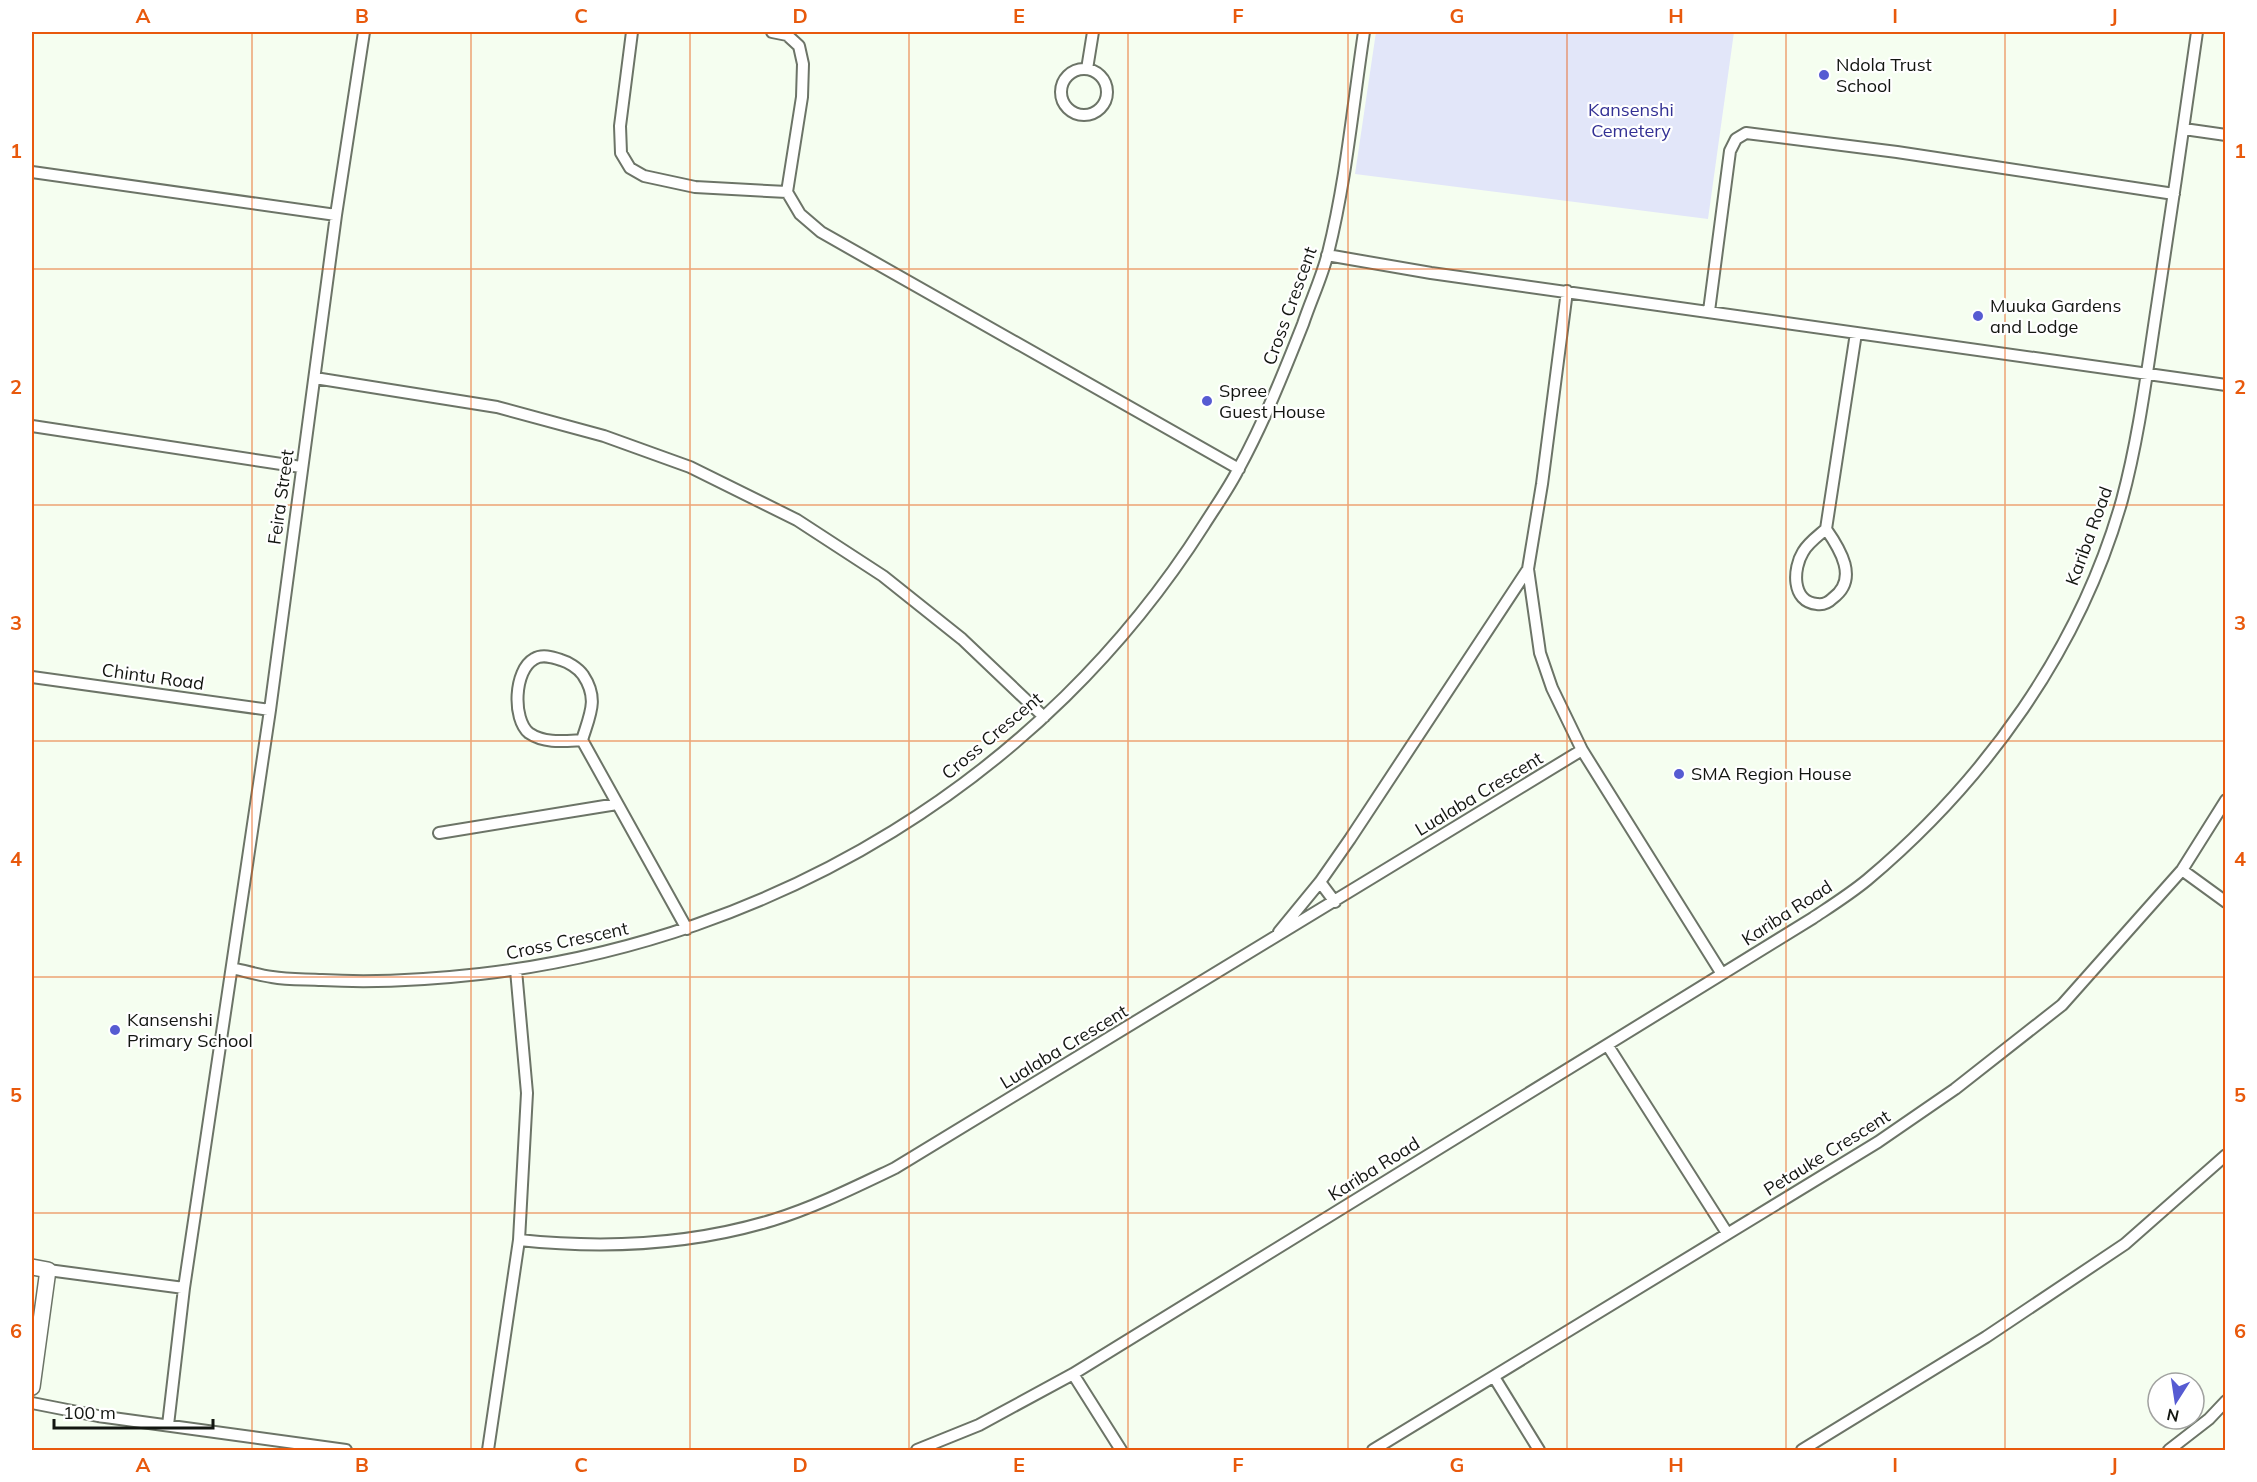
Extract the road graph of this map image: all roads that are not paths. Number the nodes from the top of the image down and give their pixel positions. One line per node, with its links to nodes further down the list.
1 (364, 32): 13 (street, Feira Street)
2 (632, 32): 11 (street)
3 (772, 32): 11 (street)
4 (1093, 32): 7 (street)
5 (1364, 32): 14 (street, Cross Crescent)
6 (2197, 32): 8 (street, Kariba Road)
7 (1087, 69): 7 (street)
8 (2184, 129): 9 (street); 12 (street, Kariba Road)
9 (2226, 135)
10 (32, 172): 13 (street)
11 (787, 192): 23 (street)
12 (2174, 194): 16 (street); 18 (street, Kariba Road)
13 (336, 215): 19 (street, Feira Street)
14 (1328, 255): 15 (street); 23 (street, Cross Crescent)
15 (1567, 291): 16 (street); 25 (street)
16 (1709, 311): 17 (street)
17 (1856, 333): 18 (street); 24 (street)
18 (2147, 375): 20 (street); 42 (street, Kariba Road)
19 (315, 378): 22 (street, Feira Street); 28 (street)
20 (2226, 386)
21 (32, 426): 22 (street)
22 (301, 467): 27 (street, Feira Street)
23 (1239, 469): 28 (street, Cross Crescent)
24 (1826, 529): 24 (street)
25 (1528, 569): 30 (street); 35 (street)
26 (32, 677): 27 (street, Chintu Road)
27 (270, 710): 40 (street, Feira Street)
28 (1044, 717): 38 (street, Cross Crescent)
29 (582, 740): 29 (street); 32 (street)
30 (1582, 750): 36 (street, Lualaba Crescent); 42 (street)
31 (2226, 800): 34 (street, Petauke Crescent)
32 (617, 804): 33 (street); 38 (street)
33 (439, 833)
34 (2182, 870): 37 (street); 45 (street, Petauke Crescent)
35 (1320, 882): 36 (street); 39 (street)
36 (1335, 902): 39 (street, Lualaba Crescent)
37 (2226, 902)
38 (687, 929): 41 (street, Cross Crescent)
39 (1273, 939): 46 (street, Lualaba Crescent)
40 (232, 968): 41 (street, Cross Crescent); 49 (street, Feira Street)
41 (516, 970): 46 (street)
42 (1722, 974): 43 (street, Kariba Road)
43 (1608, 1046): 45 (street); 50 (street, Kariba Road)
44 (2226, 1155): 62 (street)
45 (1727, 1233): 51 (street, Petauke Crescent)
46 (519, 1240): 57 (street)
47 (32, 1267): 48 (street)
48 (48, 1270): 49 (street); 52 (street)
49 (184, 1288): 55 (street, Feira Street)
50 (1073, 1374): 58 (street, Kariba Road); 59 (street)
51 (1494, 1377): 60 (street, Petauke Crescent); 61 (street)
52 (32, 1387)
53 (2226, 1401): 63 (street)
54 (32, 1403): 55 (street)
55 (168, 1425): 56 (street)
56 (346, 1450)
57 (488, 1450)
58 (917, 1450)
59 (1121, 1450)
60 (1373, 1450)
61 (1539, 1450)
62 (1802, 1450)
63 (2169, 1450)

